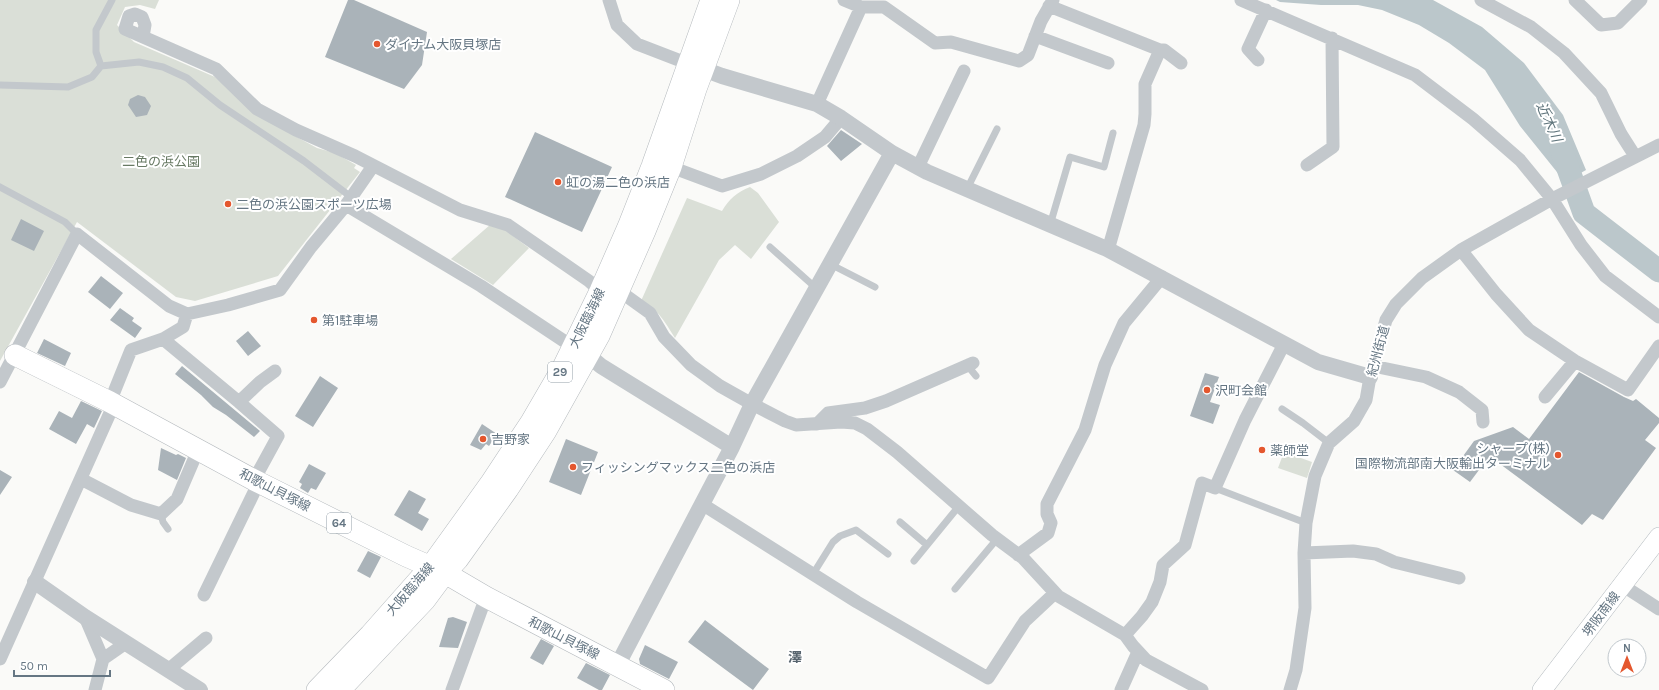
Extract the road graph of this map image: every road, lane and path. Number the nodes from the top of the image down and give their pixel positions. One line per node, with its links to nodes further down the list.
1 (112, 0): 21 (lane)
2 (609, 0): 22 (street)
3 (711, 0): 22 (main road, 大阪臨海線 / 29)
4 (729, 0): 22 (main road, 大阪臨海線 / 29)
5 (844, 0): 12 (street)
6 (1241, 0): 13 (street)
7 (1481, 0): 31 (street)
8 (1575, 0): 9 (street)
9 (1641, 0)
10 (1051, 3): 14 (street); 17 (street)
11 (886, 4): 12 (street); 14 (street)
12 (861, 7): 25 (street)
13 (1266, 10): 16 (street); 18 (street)
14 (1035, 36): 19 (street)
15 (143, 37): 33 (street)
16 (1332, 38): 32 (street); 38 (street)
17 (1160, 50): 20 (street); 43 (street)
18 (1258, 60)
19 (1108, 63)
20 (1181, 63)
21 (101, 66): 24 (lane); 39 (lane)
22 (696, 66): 25 (street); 35 (main road, 大阪臨海線 / 29); 49 (main road, 大阪臨海線 / 29)
23 (964, 71): 34 (street)
24 (0, 85)
25 (817, 104): 26 (street)
26 (841, 118): 30 (street); 35 (street)
27 (997, 129): 37 (lane)
28 (1113, 133): 40 (lane)
29 (1659, 145): 31 (street, 紀州街道)
30 (892, 153): 34 (street); 45 (street)
31 (1632, 158): 38 (street, 紀州街道)
32 (1307, 165)
33 (373, 166): 39 (street); 49 (street)
34 (918, 167): 37 (street)
35 (671, 168): 49 (main road, 大阪臨海線 / 29)
36 (0, 187): 41 (lane)
37 (967, 189): 40 (street)
38 (1553, 198): 44 (street, 紀州街道); 51 (street)
39 (348, 201): 50 (street); 55 (street)
40 (1050, 225): 43 (street)
41 (77, 234): 50 (street); 56 (street)
42 (770, 247): 48 (lane)
43 (1108, 250): 46 (street)
44 (1461, 250): 57 (street); 60 (street, 紀州街道)
45 (829, 264): 47 (lane); 48 (street)
46 (1162, 277): 53 (street); 87 (street)
47 (875, 287)
48 (816, 288): 66 (street)
49 (609, 290): 55 (main road, 大阪臨海線 / 29); 66 (street)
50 (188, 314): 52 (street)
51 (1659, 317)
52 (163, 339): 64 (street); 65 (street)
53 (1284, 344): 60 (street); 75 (street)
54 (1659, 346): 57 (street)
55 (581, 350): 71 (street); 89 (main road, 大阪臨海線 / 29)
56 (15, 355): 62 (street); 65 (main road, 和歌山貝塚線 / 64)
57 (1575, 361): 63 (street)
58 (970, 364): 61 (lane); 69 (street)
59 (275, 371): 64 (street)
60 (1372, 371): 68 (street); 70 (street, 紀州街道)
61 (976, 376)
62 (0, 382)
63 (1545, 397)
64 (240, 402): 74 (street)
65 (112, 403): 72 (main road, 和歌山貝塚線 / 64); 73 (street)
66 (752, 404): 69 (street); 71 (street)
67 (1282, 409): 70 (lane)
68 (1483, 422)
69 (817, 424): 77 (street)
70 (1330, 443): 80 (street, 紀州街道)
71 (732, 448): 76 (street)
72 (198, 450): 74 (main road, 和歌山貝塚線 / 64); 78 (street)
73 (81, 479): 78 (street); 92 (street)
74 (257, 481): 89 (main road, 和歌山貝塚線 / 64); 96 (street)
75 (1215, 488): 80 (lane); 100 (street)
76 (702, 504): 90 (street); 106 (street)
77 (959, 506): 83 (street); 84 (lane)
78 (161, 514): 81 (lane)
79 (900, 522): 84 (lane)
80 (1306, 523): 85 (street, 紀州街道)
81 (168, 529)
82 (1659, 537): 93 (main road, 堺阪南線)
83 (997, 540): 87 (street); 94 (lane)
84 (927, 545): 88 (lane)
85 (1304, 553): 91 (street); 117 (street, 紀州街道)
86 (888, 554): 90 (lane)
87 (1018, 555): 95 (street)
88 (914, 561)
89 (438, 570): 97 (main road, 和歌山貝塚線 / 64); 111 (main road, 大阪臨海線 / 29); 112 (main road, 大阪臨海線 / 29)
90 (813, 574): 108 (street)
91 (1459, 578)
92 (35, 582): 99 (street); 104 (street)
93 (1622, 585): 98 (street); 118 (main road, 堺阪南線)
94 (955, 589)
95 (1055, 593): 100 (street); 108 (street)
96 (204, 595)
97 (486, 597): 106 (main road, 和歌山貝塚線 / 64); 113 (street)
98 (1659, 609)
99 (85, 617): 102 (street); 105 (street)
100 (1125, 635): 103 (street)
101 (206, 638): 107 (street)
102 (126, 643): 105 (street); 107 (street)
103 (1138, 652): 115 (street); 116 (street)
104 (0, 657)
105 (103, 659): 109 (street)
106 (617, 666): 114 (main road, 和歌山貝塚線 / 64)
107 (168, 670): 110 (street)
108 (990, 684)
109 (95, 690)
110 (200, 690)
111 (317, 690)
112 (340, 690)
113 (452, 690)
114 (664, 690)
115 (1121, 690)
116 (1202, 690)
117 (1290, 690)
118 (1542, 690)

